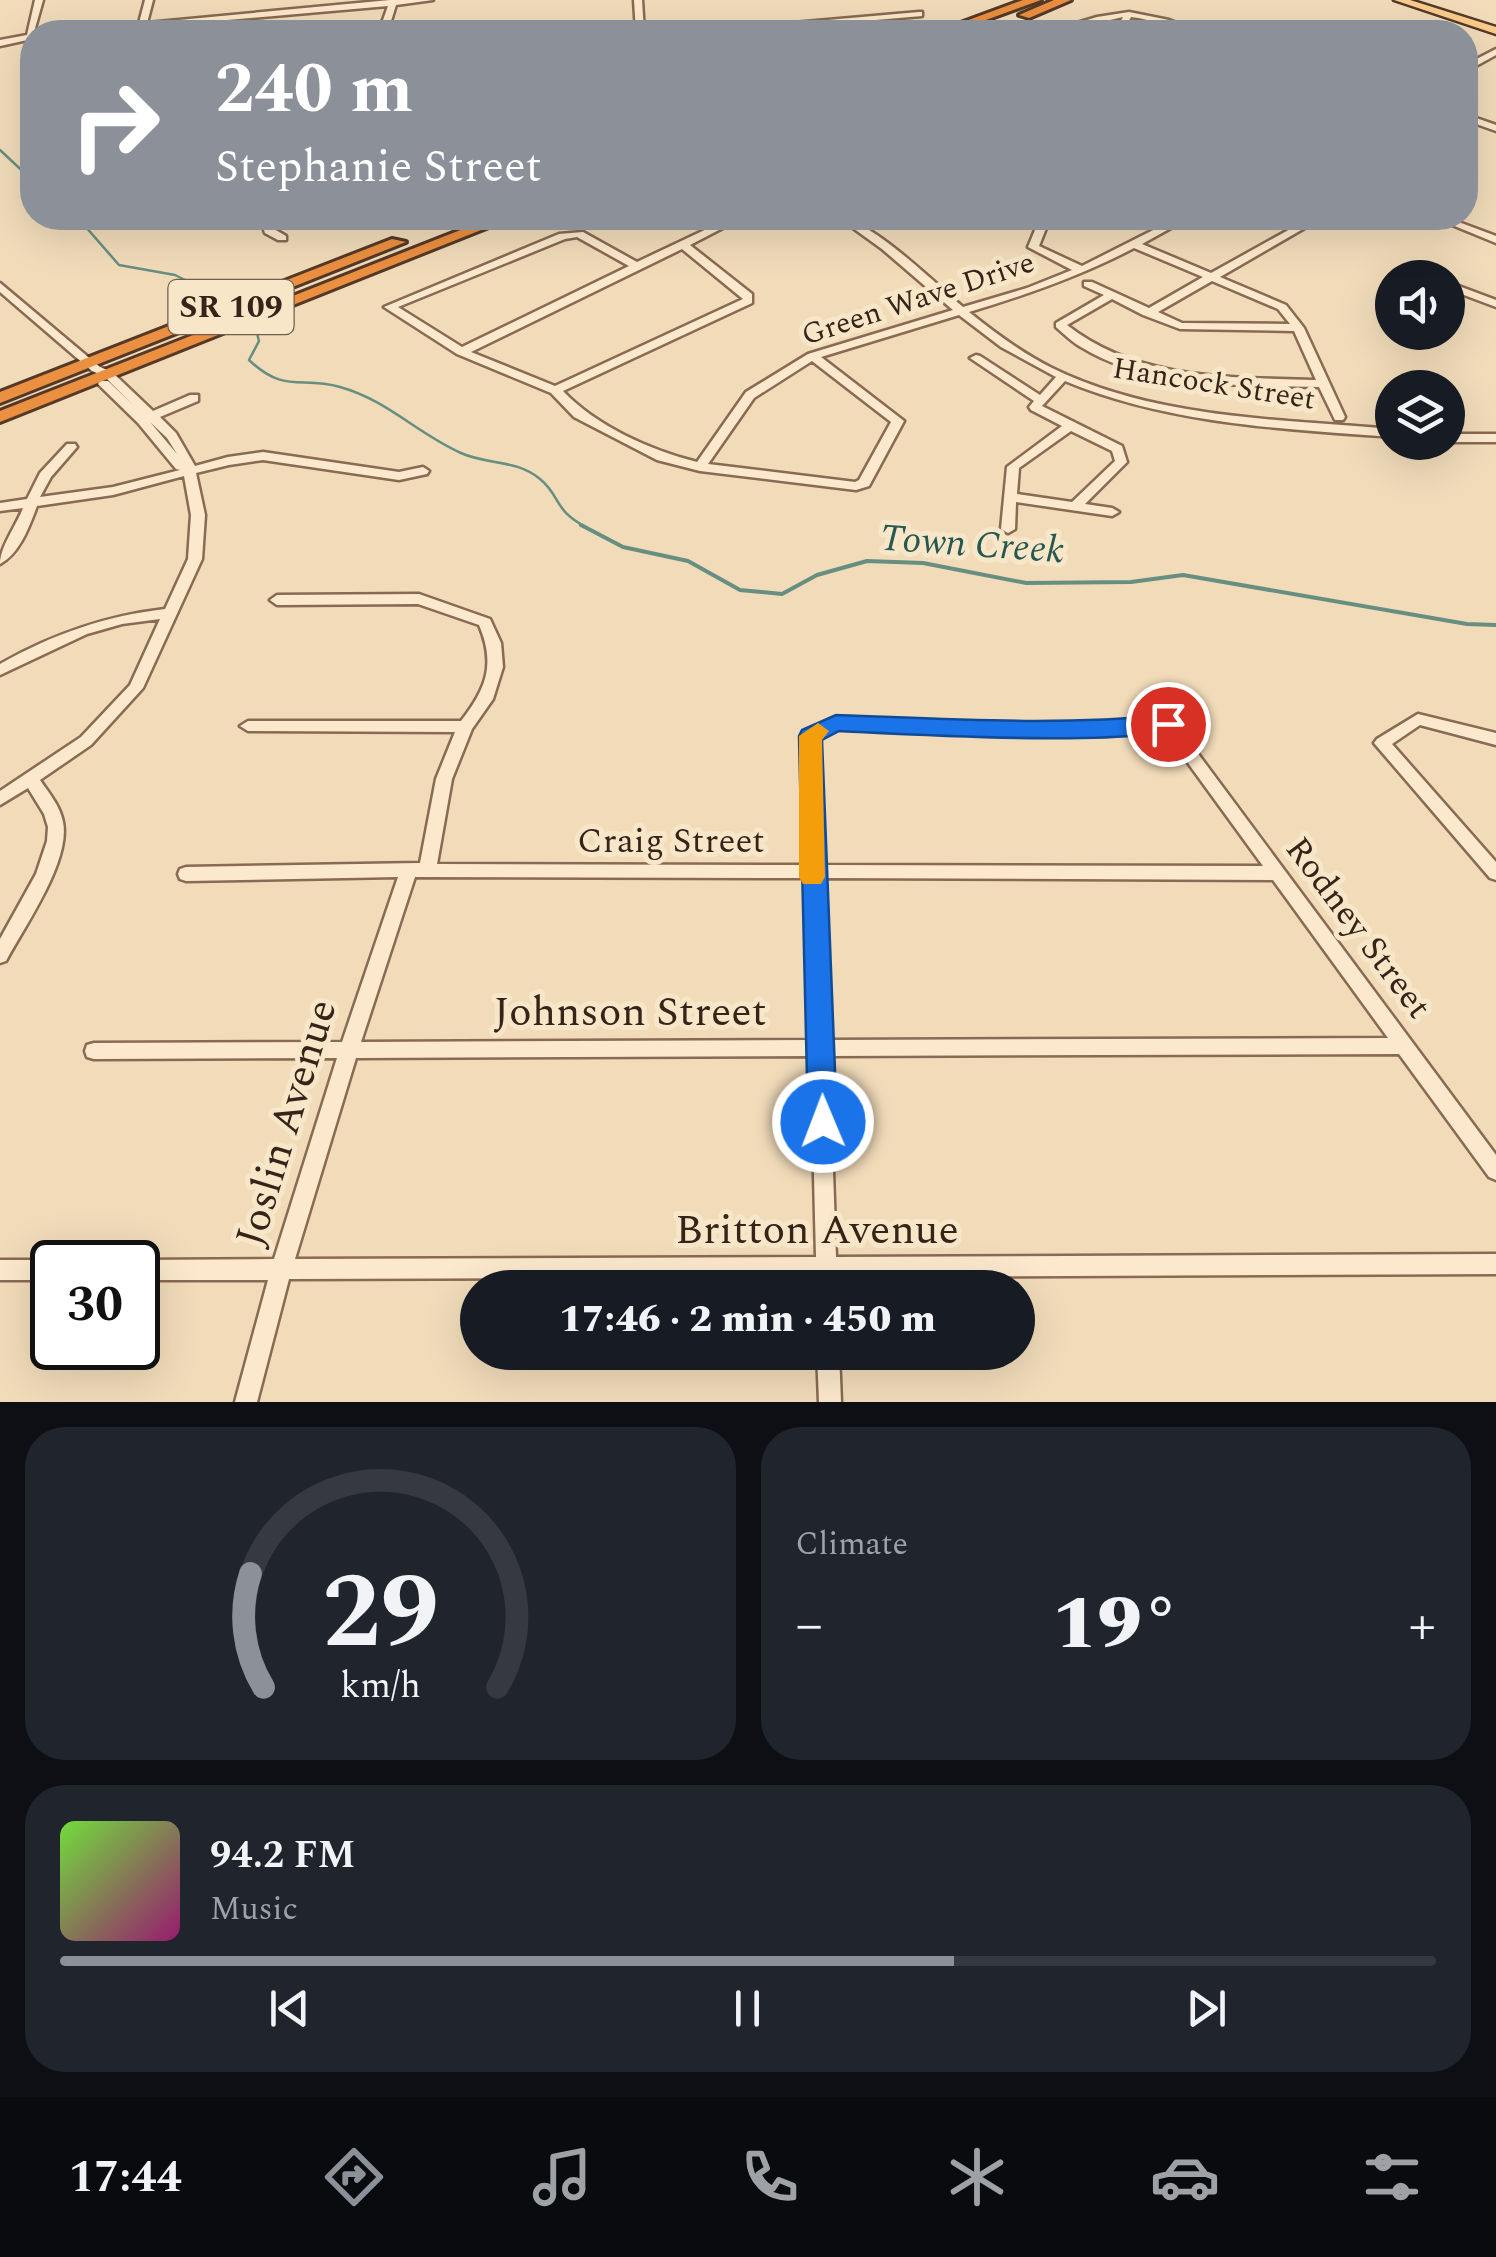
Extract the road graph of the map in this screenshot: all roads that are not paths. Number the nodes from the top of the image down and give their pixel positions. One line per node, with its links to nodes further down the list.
1 (245, 0): 9 (street)
2 (429, 0): 6 (street)
3 (1036, 0): 14 (highway)
4 (1066, 0): 15 (highway)
5 (1399, 0): 19 (main road)
6 (395, 2): 9 (street)
7 (919, 14): 13 (street)
8 (1128, 14): 16 (street); 17 (street); 18 (street)
9 (242, 15): 10 (street)
10 (228, 16): 11 (street); 12 (street)
11 (186, 20)
12 (228, 20)
13 (849, 20)
14 (977, 20)
15 (1008, 20)
16 (1094, 20)
17 (1125, 20)
18 (1162, 20)
19 (1462, 20)
20 (268, 230): 29 (street)
21 (433, 230): 47 (highway, SR 109)
22 (470, 230): 47 (highway, SR 109)
23 (714, 230): 32 (street)
24 (864, 230): 41 (street, Hancock Street)
25 (1039, 230): 34 (street)
26 (1160, 230): 31 (street, Green Wave Drive)
27 (1295, 230): 35 (street)
28 (1471, 230): 30 (street)
29 (282, 238)
30 (1496, 240)
31 (1133, 244): 34 (street, Green Wave Drive); 35 (street)
32 (683, 246): 33 (street); 50 (street)
33 (638, 267): 44 (street); 44 (street)
34 (1081, 270): 41 (street, Green Wave Drive)
35 (1209, 278): 42 (street); 43 (street)
36 (1088, 284): 39 (street)
37 (0, 286): 47 (street)
38 (1465, 291): 40 (street)
39 (1112, 296): 42 (street); 49 (street)
40 (1496, 304)
41 (958, 310): 45 (street, Green Wave Drive); 48 (street, Hancock Street)
42 (1147, 313): 43 (street)
43 (1298, 328): 49 (street)
44 (461, 352): 50 (street)
45 (812, 356): 62 (street, Green Wave Drive); 62 (street)
46 (976, 358): 53 (street)
47 (98, 371): 51 (highway, SR 109); 54 (highway, SR 109); 56 (street)
48 (1062, 378): 53 (street); 58 (street, Hancock Street)
49 (1322, 384): 55 (street)
50 (556, 390): 62 (street)
51 (0, 398)
52 (194, 398): 56 (street)
53 (1038, 399): 57 (street)
54 (0, 417)
55 (1339, 417)
56 (147, 418): 63 (street)
57 (1070, 426): 65 (street); 68 (street)
58 (1375, 430)
59 (1465, 438): 60 (street)
60 (1496, 438)
61 (70, 448): 66 (street)
62 (700, 467)
63 (187, 471): 64 (street); 66 (street); 73 (street)
64 (423, 471)
65 (1010, 497): 68 (street); 70 (street)
66 (28, 502): 67 (street); 71 (street)
67 (0, 507)
68 (1074, 507): 69 (street)
69 (1112, 512)
70 (1008, 530)
71 (0, 560)
72 (277, 600): 76 (street, Joslin Avenue)
73 (172, 613): 74 (street); 78 (street)
74 (0, 670)
75 (248, 726): 76 (street)
76 (465, 727): 80 (street, Joslin Avenue)
77 (1496, 739): 83 (street)
78 (30, 778): 79 (street); 85 (street)
79 (0, 799)
80 (418, 870): 81 (street, Craig Street); 84 (street, Craig Street); 89 (street, Joslin Avenue)
81 (812, 870): 82 (street, Craig Street); 82 (street, Rodney Street); 87 (street)
82 (1277, 873): 86 (street, Rodney Street)
83 (1496, 873)
84 (186, 874)
85 (0, 956)
86 (1406, 1046): 87 (street, Johnson Street); 90 (street, Rodney Street)
87 (821, 1050): 89 (street, Johnson Street); 95 (street)
88 (94, 1051): 89 (street, Johnson Street)
89 (347, 1051): 96 (street, Joslin Avenue)
90 (1496, 1171)
91 (1496, 1264): 98 (street, Britton Avenue)
92 (0, 1270): 93 (street)
93 (30, 1270)
94 (160, 1270): 96 (street, Britton Avenue)
95 (827, 1270)
96 (279, 1271): 97 (street, Britton Avenue); 100 (street, Joslin Avenue)
97 (460, 1273)
98 (1035, 1273)
99 (829, 1370): 101 (street)
100 (246, 1402)
101 (830, 1402)

